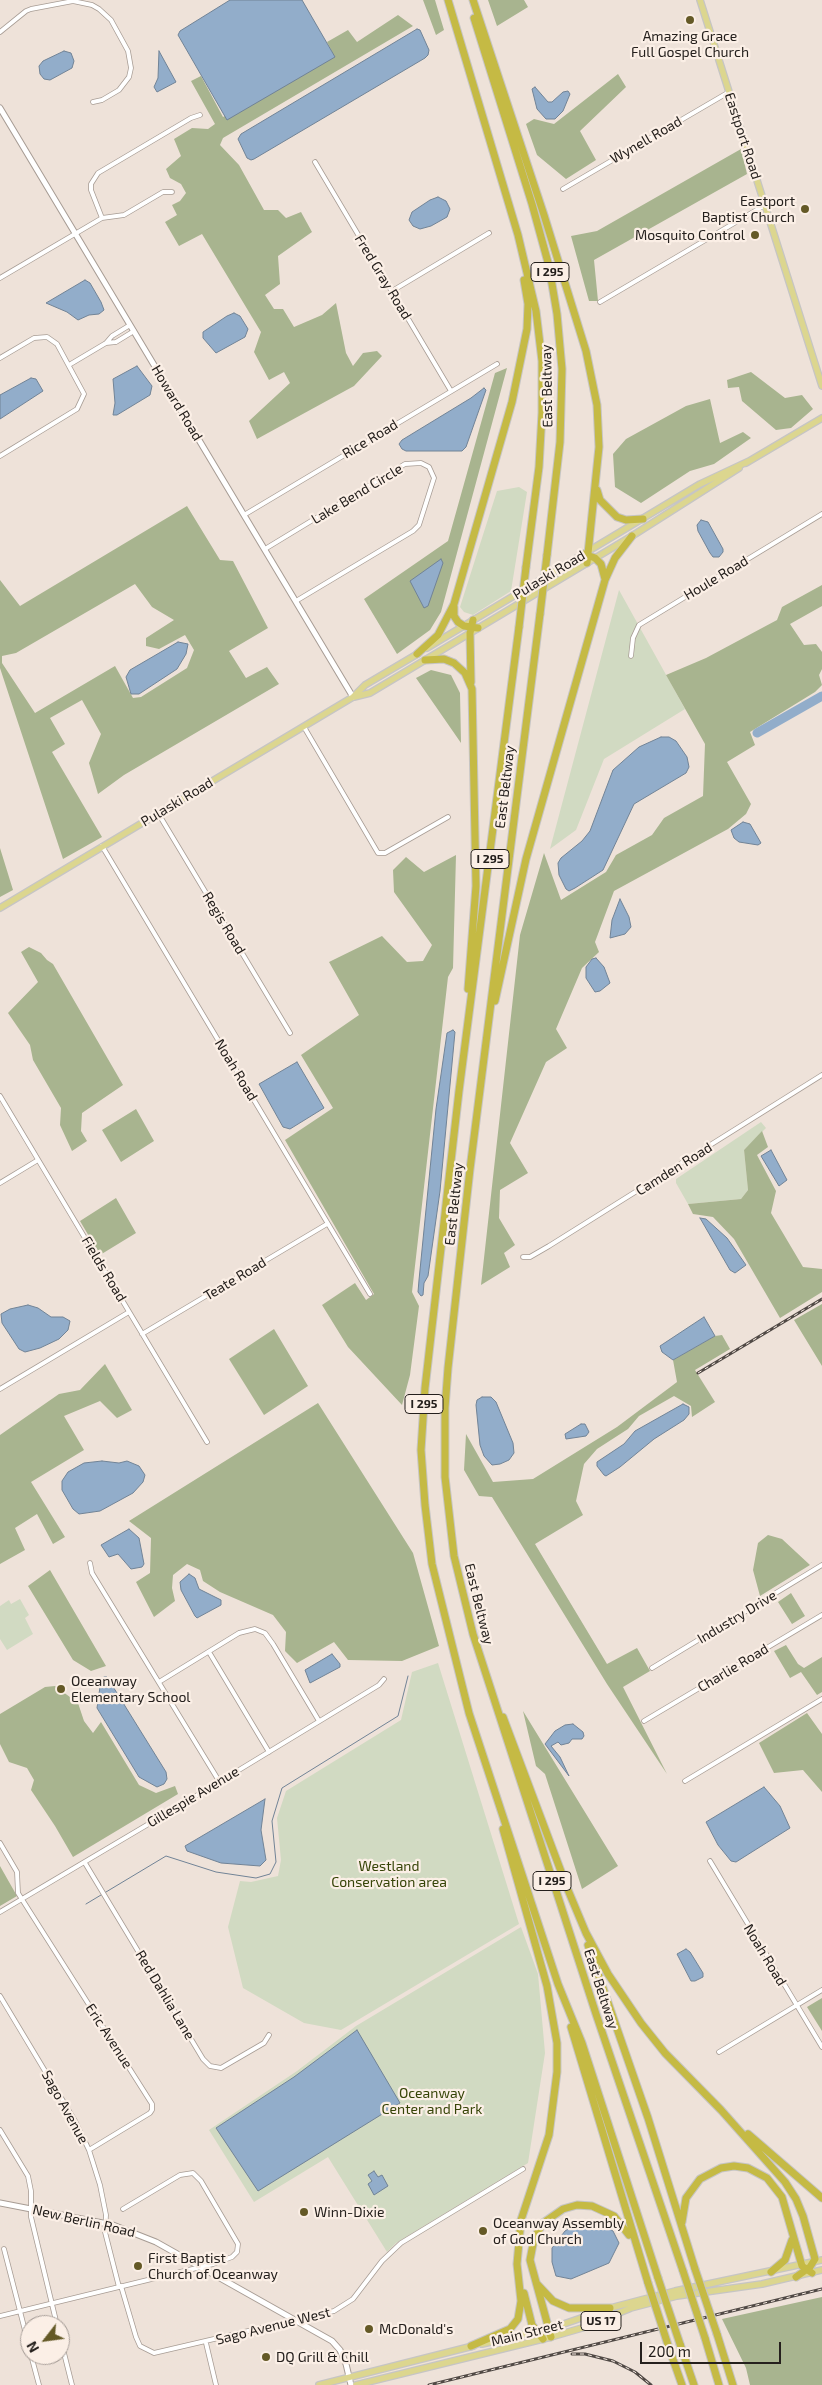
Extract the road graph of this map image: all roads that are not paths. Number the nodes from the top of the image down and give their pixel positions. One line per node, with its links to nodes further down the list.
1 (448, 0): 19 (highway, East Beltway / I 295)
2 (468, 0): 56 (highway, East Beltway / I 295, bridge)
3 (473, 0): 34 (highway)
4 (700, 0): 6 (main road, Eastport Road)
5 (0, 32): 7 (street)
6 (729, 92): 13 (street, Wynell Road); 15 (main road, Eastport Road)
7 (93, 102)
8 (0, 108): 17 (street, Howard Road)
9 (200, 115): 12 (street)
10 (315, 162): 21 (street, Fred Gray Road)
11 (86, 183): 12 (street)
12 (92, 184): 16 (street)
13 (563, 189)
14 (172, 192): 16 (street)
15 (765, 205): 22 (street); 29 (main road, Eastport Road)
16 (102, 218): 17 (street)
17 (75, 233): 20 (street); 23 (street, Howard Road)
18 (489, 233): 21 (street)
19 (518, 235): 43 (highway); 58 (highway, East Beltway / I 295, bridge)
20 (0, 278)
21 (392, 291): 30 (street, Fred Gray Road)
22 (600, 302)
23 (130, 324): 24 (street, Howard Road); 25 (street)
24 (134, 331): 25 (street); 35 (street, Howard Road)
25 (106, 343): 28 (street)
26 (0, 358): 28 (street)
27 (497, 364): 30 (street, Rice Road)
28 (69, 365): 32 (street)
29 (822, 386)
30 (451, 391): 35 (street, Rice Road)
31 (822, 418): 33 (main road, Pulaski Road)
32 (0, 456)
33 (749, 461): 37 (main road, Pulaski Road); 38 (main road, Pulaski Road)
34 (596, 487): 37 (highway); 40 (highway)
35 (244, 514): 39 (street, Howard Road)
36 (822, 514): 46 (street, Houle Road)
37 (643, 519): 40 (main road, Pulaski Road)
38 (632, 536): 40 (main road, Pulaski Road); 41 (highway)
39 (264, 549): 42 (street, Howard Road); 42 (street, Lake Bend Circle)
40 (588, 556): 41 (highway); 44 (main road, Pulaski Road); 44 (main road, Pulaski Road)
41 (605, 580): 56 (highway)
42 (296, 601): 49 (street, Howard Road)
43 (454, 604): 44 (highway); 45 (highway)
44 (471, 627): 45 (main road, Pulaski Road); 47 (main road, Pulaski Road); 48 (highway)
45 (417, 654): 49 (main road, Pulaski Road)
46 (631, 656)
47 (425, 660): 48 (highway); 49 (main road, Pulaski Road)
48 (472, 689): 58 (highway)
49 (353, 697): 50 (main road, Pulaski Road)
50 (304, 727): 51 (main road, Pulaski Road); 52 (street)
51 (158, 813): 53 (main road, Pulaski Road); 55 (street, Regis Road)
52 (448, 817)
53 (102, 846): 54 (main road, Pulaski Road); 62 (street, Noah Road)
54 (0, 908)
55 (290, 1033)
56 (486, 1043): 74 (highway, East Beltway / I 295)
57 (822, 1075): 63 (street, Camden Road)
58 (459, 1091): 78 (highway, East Beltway / I 295)
59 (0, 1096): 60 (street, Fields Road)
60 (38, 1160): 61 (street); 65 (street, Fields Road)
61 (0, 1183)
62 (327, 1224): 64 (street, Noah Road); 66 (street, Teate Road)
63 (523, 1258)
64 (370, 1294)
65 (129, 1312): 66 (street, Fields Road); 67 (street)
66 (142, 1334): 68 (street, Fields Road)
67 (0, 1389)
68 (207, 1442)
69 (90, 1563): 76 (street)
70 (822, 1565): 73 (street, Industry Drive)
71 (822, 1615): 80 (street, Charlie Road)
72 (209, 1652): 76 (street); 79 (street); 81 (street)
73 (652, 1668)
74 (486, 1678): 87 (highway); 145 (highway, East Beltway / I 295, bridge)
75 (384, 1680): 79 (street, Gillespie Avenue)
76 (159, 1682): 82 (street)
77 (822, 1699): 83 (street)
78 (469, 1713): 90 (highway, East Beltway / I 295); 112 (highway)
79 (319, 1721): 81 (street, Gillespie Avenue)
80 (644, 1722)
81 (269, 1752): 82 (street, Gillespie Avenue)
82 (219, 1781): 86 (street, Gillespie Avenue)
83 (685, 1781)
84 (0, 1844): 88 (street)
85 (710, 1861): 93 (street, Noah Road)
86 (85, 1863): 88 (street, Gillespie Avenue); 94 (street, Red Dahlia Lane)
87 (568, 1890): 97 (highway); 106 (highway)
88 (21, 1899): 89 (street, Gillespie Avenue); 99 (street, Eric Avenue)
89 (0, 1912)
90 (558, 1984): 108 (highway); 144 (highway, East Beltway / I 295, bridge)
91 (822, 1990): 93 (street)
92 (0, 1996): 99 (street, Sago Avenue)
93 (797, 2005): 95 (street, Noah Road); 96 (street)
94 (270, 2035)
95 (822, 2047)
96 (719, 2052)
97 (721, 2110): 101 (highway); 111 (highway)
98 (0, 2130): 103 (street)
99 (89, 2150): 105 (street, Sago Avenue)
100 (523, 2169): 126 (street, Sago Avenue West)
101 (822, 2198)
102 (0, 2203): 103 (street, New Berlin Road)
103 (30, 2208): 105 (street, New Berlin Road); 120 (street)
104 (123, 2209): 113 (street)
105 (105, 2224): 113 (street, New Berlin Road); 119 (street, Sago Avenue)
106 (683, 2233): 107 (highway); 146 (highway, bridge)
107 (792, 2237): 114 (highway); 116 (highway)
108 (634, 2242): 118 (highway); 143 (highway, bridge)
109 (4, 2249): 122 (street)
110 (822, 2260): 111 (main road)
111 (814, 2262): 114 (highway)
112 (517, 2264): 128 (highway); 132 (highway)
113 (200, 2266): 119 (street); 126 (street, New Berlin Road)
114 (807, 2269): 115 (main road, Main Street / US 17); 116 (main road, Main Street / US 17); 117 (highway)
115 (822, 2270)
116 (771, 2272): 121 (main road, Main Street / US 17)
117 (796, 2276): 129 (main road, Main Street / US 17)
118 (535, 2282): 121 (highway); 127 (highway)
119 (120, 2286): 120 (street); 133 (street, Sago Avenue)
120 (51, 2303): 122 (street); 124 (street)
121 (610, 2308): 127 (main road, Main Street / US 17)
122 (20, 2311): 123 (street); 125 (street)
123 (21, 2315)
124 (54, 2315)
125 (0, 2316)
126 (296, 2319): 131 (street, Sago Avenue West); 136 (street, New Berlin Road)
127 (548, 2328): 128 (main road, Main Street / US 17); 129 (highway)
128 (537, 2331): 130 (highway); 132 (main road, Main Street / US 17)
129 (550, 2337): 130 (main road, Main Street / US 17)
130 (543, 2339): 142 (main road, Main Street / US 17)
131 (206, 2343): 133 (street, Sago Avenue West); 139 (street)
132 (471, 2346): 136 (main road, Main Street / US 17)
133 (154, 2353)
134 (34, 2365): 137 (street)
135 (67, 2365): 138 (street)
136 (350, 2378): 140 (main road, Main Street / US 17); 141 (street, New Berlin Road)
137 (39, 2385)
138 (72, 2385)
139 (216, 2385)
140 (319, 2385)
141 (351, 2385)
142 (356, 2385)
143 (682, 2385)
144 (694, 2385)
145 (719, 2385)
146 (733, 2385)

